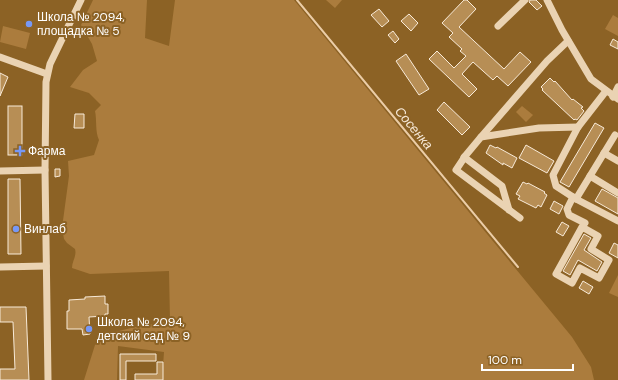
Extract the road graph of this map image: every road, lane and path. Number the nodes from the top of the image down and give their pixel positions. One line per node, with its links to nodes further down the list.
1 (81, 0): 7 (street)
2 (525, 0): 4 (street)
3 (546, 0): 5 (street)
4 (498, 26)
5 (568, 41): 9 (street); 13 (street)
6 (0, 57): 7 (street)
7 (47, 74): 17 (street)
8 (618, 87): 10 (street)
9 (606, 91): 10 (street); 11 (street)
10 (615, 98)
11 (578, 127): 13 (street); 21 (street)
12 (615, 135): 14 (street)
13 (481, 137): 15 (street)
14 (604, 153): 16 (street); 19 (street)
15 (464, 157): 22 (street); 22 (street)
16 (618, 161)
17 (45, 170): 18 (street); 26 (street)
18 (0, 171)
19 (590, 176): 20 (street); 21 (street)
20 (618, 192)
21 (574, 198): 24 (street); 25 (street)
22 (509, 210): 23 (street)
23 (520, 218)
24 (618, 221)
25 (582, 227): 25 (street)
26 (46, 266): 27 (street); 28 (street)
27 (0, 267)
28 (48, 380)

